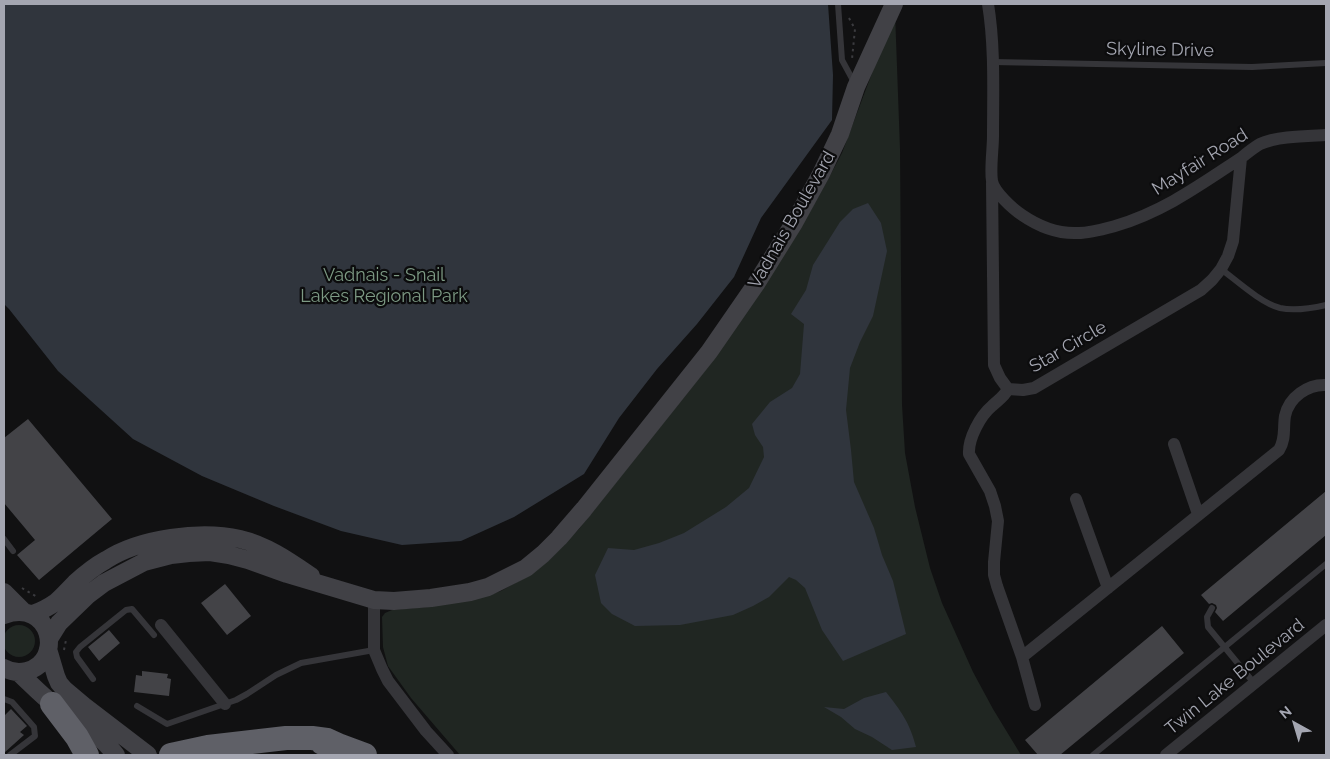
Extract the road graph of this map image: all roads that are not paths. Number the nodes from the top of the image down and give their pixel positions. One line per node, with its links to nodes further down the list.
1 (838, 4): 6 (lane)
2 (894, 4): 6 (street, Vadnais Boulevard)
3 (988, 4): 4 (street)
4 (993, 62): 5 (lane, Skyline Drive); 9 (street)
5 (1326, 63)
6 (853, 81): 23 (street, Vadnais Boulevard)
7 (1326, 134): 8 (street, Mayfair Road)
8 (1241, 158): 9 (street, Mayfair Road); 10 (street, Star Circle)
9 (992, 183): 13 (street)
10 (1221, 269): 11 (lane); 13 (street, Star Circle)
11 (1326, 305)
12 (1326, 385): 16 (street)
13 (1008, 389): 32 (street)
14 (1174, 444): 16 (street)
15 (1076, 499): 21 (street)
16 (1198, 514): 21 (street)
17 (4, 539): 19 (lane)
18 (169, 547): 23 (street, Vadnais Boulevard); 25 (street); 29 (street)
19 (13, 551)
20 (1326, 564): 30 (lane)
21 (1108, 588): 32 (street)
22 (10, 589): 25 (street)
23 (374, 600): 31 (street)
24 (1212, 608): 30 (lane)
25 (28, 613): 26 (street); 29 (street)
26 (4, 615)
27 (1326, 625): 35 (street, Twin Lake Boulevard)
28 (158, 630): 34 (lane); 38 (street)
29 (54, 647): 33 (street); 45 (street)
30 (1225, 648): 35 (lane); 50 (lane)
31 (374, 650): 38 (lane); 49 (street)
32 (1022, 657): 39 (street)
33 (9, 671): 37 (street)
34 (93, 679)
35 (1254, 683): 51 (street, Twin Lake Boulevard)
36 (4, 700): 42 (lane)
37 (52, 704): 43 (highway); 44 (street)
38 (225, 704): 40 (lane)
39 (1035, 705)
40 (137, 706)
41 (338, 745): 46 (highway); 47 (highway); 48 (highway)
42 (10, 755)
43 (87, 755)
44 (116, 755)
45 (148, 755)
46 (171, 755)
47 (250, 755)
48 (365, 755)
49 (448, 755)
50 (1093, 755)
51 (1166, 755)

